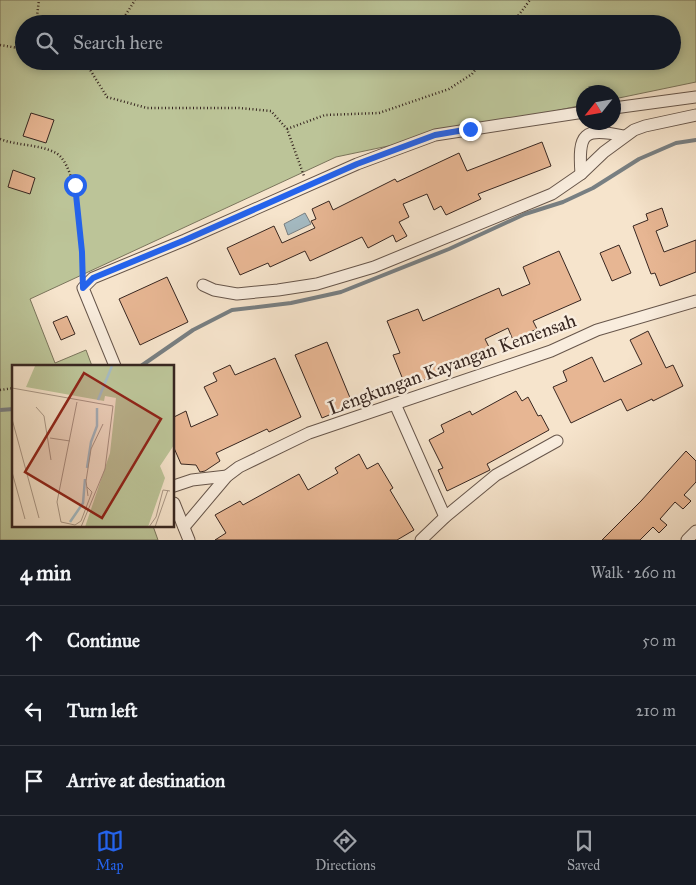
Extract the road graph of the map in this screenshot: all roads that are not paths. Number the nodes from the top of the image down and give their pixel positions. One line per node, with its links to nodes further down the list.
1 (696, 97): 2 (street)
2 (621, 107)
3 (576, 113): 9 (street)
4 (696, 116): 5 (street)
5 (624, 136): 6 (street); 6 (street)
6 (582, 174): 7 (street)
7 (203, 285)
8 (696, 300): 10 (street, Lengkungan Kayangan Kemensah)
9 (115, 365)
10 (395, 404): 12 (street, Lengkungan Kayangan Kemensah); 15 (street)
11 (557, 441): 15 (street)
12 (227, 476): 13 (street, Lengkungan Kayangan Kemensah); 16 (street, Lengkungan Kayangan Kemensah)
13 (175, 486)
14 (175, 505): 16 (street)
15 (445, 517): 19 (street)
16 (184, 526): 18 (street)
17 (696, 531): 20 (street)
18 (189, 540)
19 (421, 540)
20 (687, 540)

